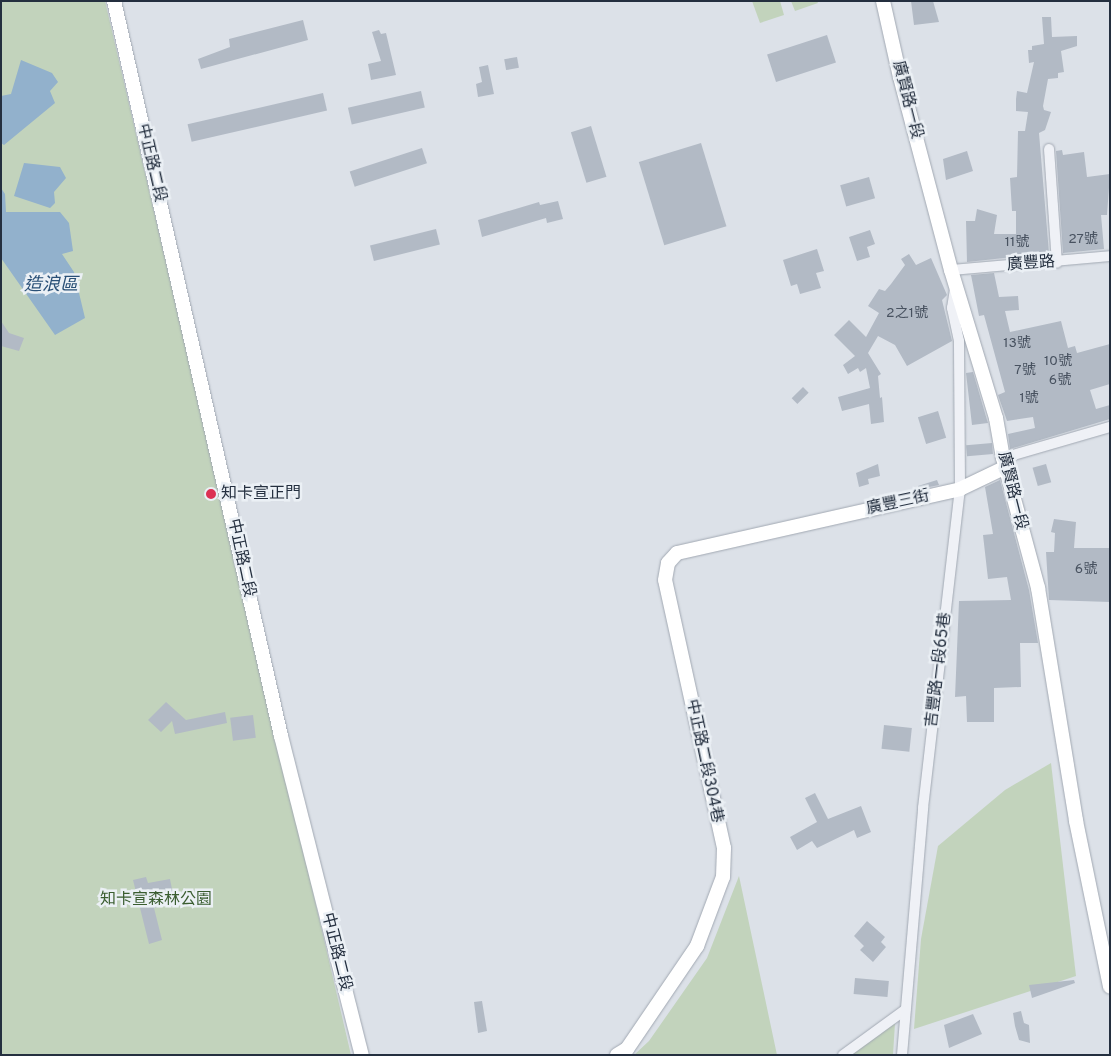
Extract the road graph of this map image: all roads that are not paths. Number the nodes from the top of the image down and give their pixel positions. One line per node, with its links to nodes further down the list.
1 (114, 1): 14 (street, 中正路二段)
2 (883, 1): 6 (street, 廣賢路一段)
3 (1050, 149): 5 (street)
4 (1110, 256): 5 (street, 廣豐路)
5 (1057, 263): 6 (street, 廣豐路)
6 (951, 270): 7 (street, 廣賢路一段)
7 (956, 285): 9 (street, 廣賢路一段); 10 (street, 吉豐路一段65巷)
8 (1110, 428): 9 (street, 廣豐三街)
9 (1004, 462): 10 (street, 廣豐三街); 12 (street, 廣賢路一段)
10 (960, 489): 11 (street, 廣豐三街); 13 (street, 吉豐路一段65巷)
11 (786, 528): 15 (street, 中正路二段304巷)
12 (1110, 987)
13 (905, 1010): 16 (street); 17 (street, 吉豐路一段65巷)
14 (362, 1055)
15 (617, 1055)
16 (843, 1055)
17 (902, 1055)

